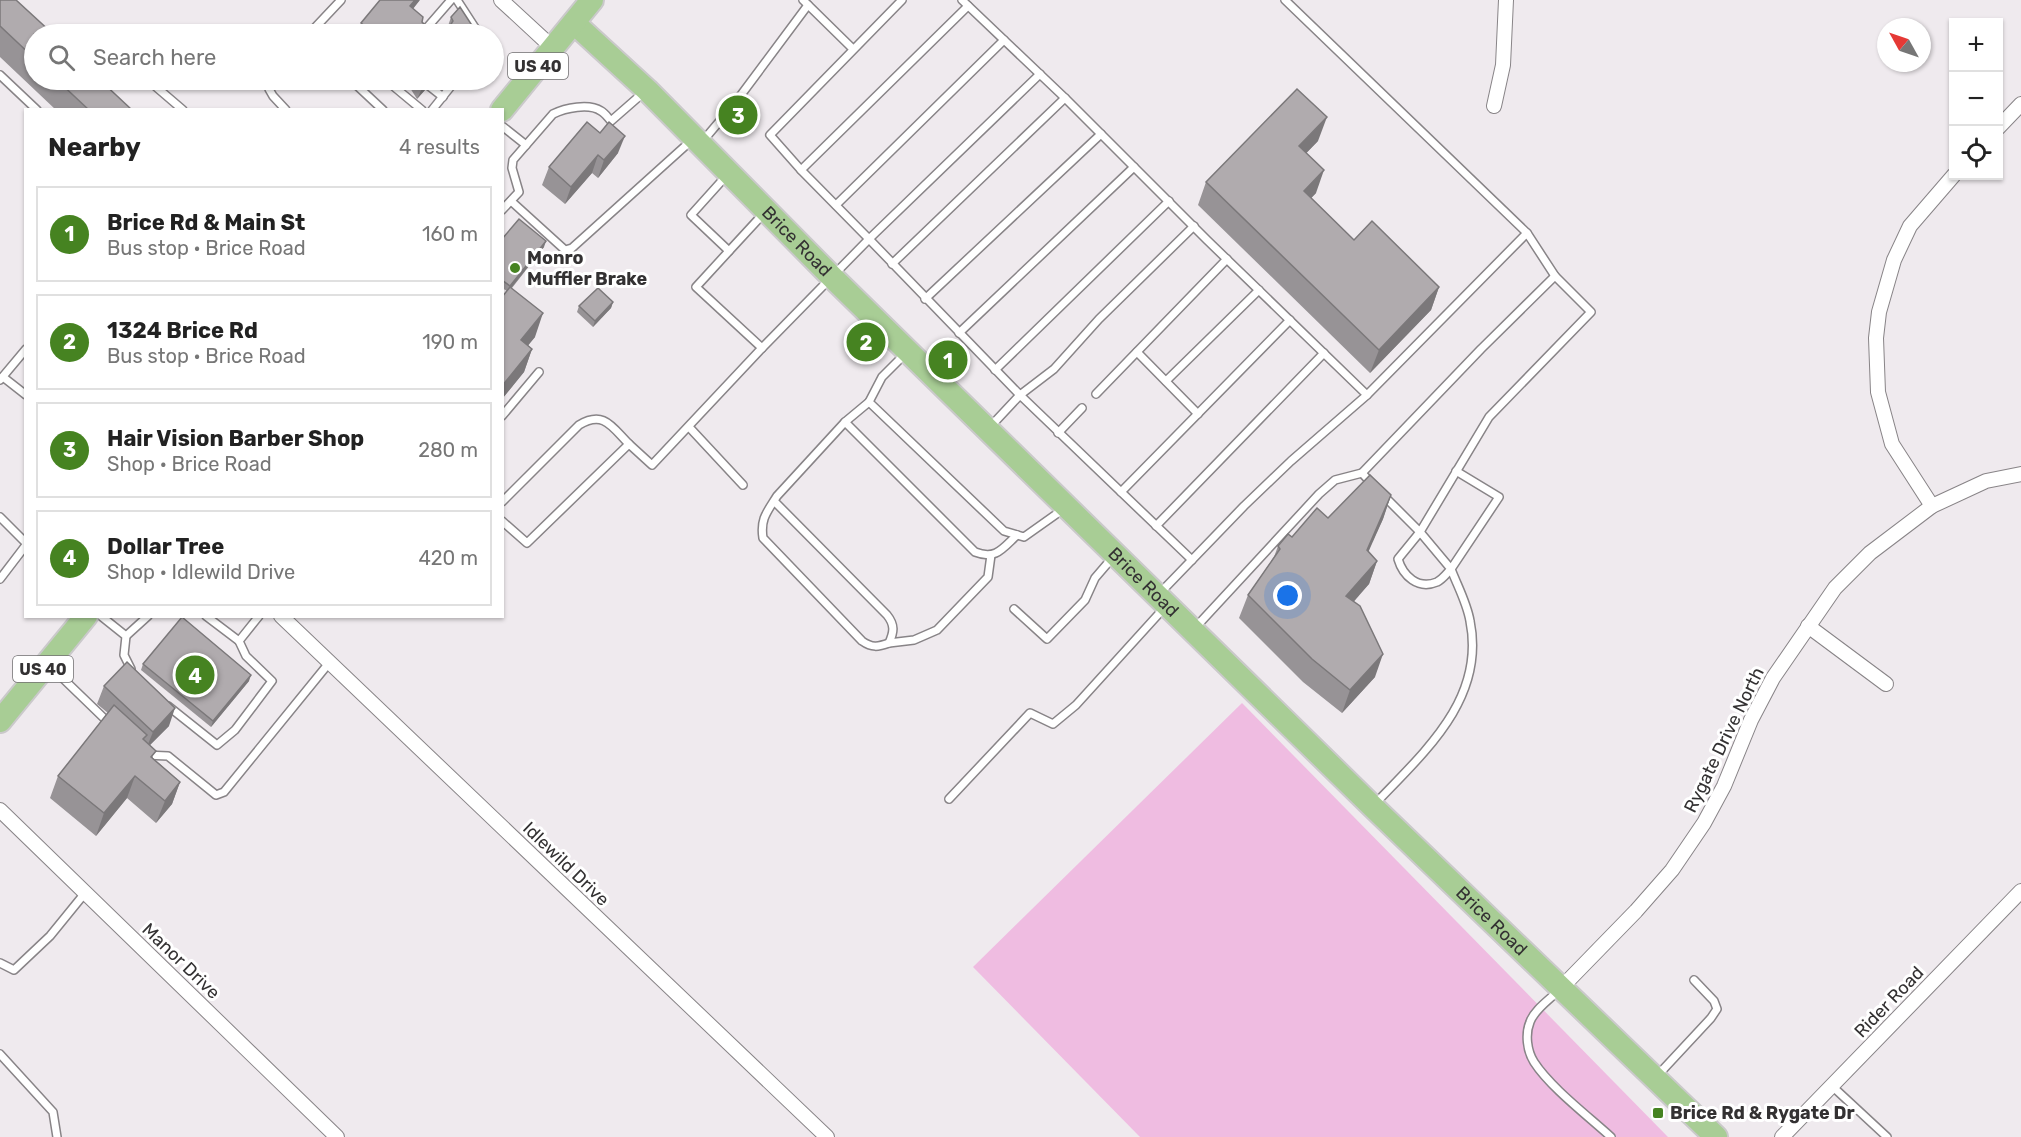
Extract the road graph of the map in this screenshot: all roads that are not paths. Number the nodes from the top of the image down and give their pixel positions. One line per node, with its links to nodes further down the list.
1 (341, 0): 13 (lane)
2 (451, 0): 14 (lane)
3 (457, 0): 15 (lane)
4 (501, 0): 17 (street)
5 (592, 0): 12 (main road, US 40)
6 (902, 0): 18 (lane)
7 (962, 0): 11 (lane)
8 (1285, 0): 54 (lane)
9 (1506, 0): 31 (street)
10 (805, 3): 18 (lane); 42 (lane)
11 (968, 6): 16 (lane); 45 (lane)
12 (574, 23): 17 (main road, US 40); 27 (main road, Brice Road)
13 (318, 24)
14 (435, 24)
15 (473, 24)
16 (1004, 40): 19 (lane); 50 (lane)
17 (553, 48): 38 (main road, US 40)
18 (853, 49): 45 (lane)
19 (1040, 74): 29 (lane); 55 (lane)
20 (0, 75): 32 (lane)
21 (160, 90): 33 (lane)
22 (270, 90): 34 (lane)
23 (362, 90): 35 (lane)
24 (398, 90): 36 (lane)
25 (434, 90): 28 (lane)
26 (448, 90): 28 (lane)
27 (647, 90): 42 (main road, Brice Road); 43 (lane)
28 (443, 97): 37 (lane)
29 (1065, 98): 41 (lane); 58 (lane)
30 (2021, 104): 39 (street)
31 (1494, 106)
32 (35, 108)
33 (181, 108)
34 (284, 108)
35 (381, 108)
36 (420, 108)
37 (434, 108)
38 (504, 108)
39 (2000, 126)
40 (504, 128): 43 (lane)
41 (1101, 134): 44 (lane); 62 (lane)
42 (697, 141): 46 (main road, Brice Road); 48 (lane)
43 (526, 145): 48 (lane)
44 (1134, 167): 49 (lane); 64 (lane)
45 (801, 170): 50 (lane)
46 (729, 173): 52 (main road, Brice Road); 56 (lane)
47 (1949, 180): 94 (street)
48 (511, 201): 51 (lane)
49 (1169, 201): 53 (lane); 70 (lane)
50 (836, 205): 55 (lane)
51 (504, 208)
52 (766, 211): 56 (lane); 60 (main road, Brice Road)
53 (1194, 226): 57 (lane); 77 (lane)
54 (1527, 233): 59 (lane); 76 (lane)
55 (869, 239): 58 (lane); 60 (lane)
56 (729, 251): 65 (lane)
57 (1227, 259): 61 (lane); 68 (lane)
58 (892, 264): 62 (lane)
59 (1555, 276): 87 (lane); 88 (lane)
60 (832, 277): 65 (lane); 67 (main road, Brice Road)
61 (1259, 290): 63 (lane); 73 (lane)
62 (926, 299): 64 (lane)
63 (1290, 320): 69 (lane); 81 (lane)
64 (959, 333): 70 (lane)
65 (762, 348): 83 (lane)
66 (24, 351): 72 (lane)
67 (908, 351): 78 (lane); 84 (main road, Brice Road)
68 (1137, 352): 73 (lane); 74 (lane)
69 (1324, 352): 76 (lane); 98 (lane)
70 (995, 370): 77 (lane)
71 (539, 372): 80 (lane)
72 (1, 378): 75 (lane)
73 (1167, 381): 81 (lane)
74 (1096, 393)
75 (24, 394)
76 (1367, 394): 105 (lane)
77 (1020, 395): 84 (lane); 85 (lane)
78 (869, 402): 82 (lane); 100 (lane)
79 (1082, 408): 85 (lane)
80 (504, 414)
81 (1198, 414): 91 (lane)
82 (845, 422): 93 (lane); 104 (lane)
83 (689, 427): 86 (lane); 90 (lane)
84 (988, 429): 95 (main road, Brice Road)
85 (1058, 433): 91 (lane)
86 (630, 444): 92 (lane); 97 (lane)
87 (1456, 471): 99 (lane); 106 (lane)
88 (1362, 473): 99 (lane); 117 (lane)
89 (2021, 474): 94 (street, Rygate Drive North)
90 (744, 485)
91 (1121, 492): 98 (lane)
92 (504, 500)
93 (774, 501): 120 (lane); 120 (lane)
94 (1932, 506): 116 (street, Rygate Drive North)
95 (1067, 507): 100 (lane); 103 (main road, Brice Road)
96 (0, 517): 101 (lane)
97 (504, 524)
98 (1156, 526): 105 (lane)
99 (1420, 532): 106 (lane); 106 (lane)
100 (1017, 535): 104 (lane)
101 (24, 542)
102 (24, 547): 107 (lane)
103 (1115, 554): 108 (main road, Brice Road); 109 (lane)
104 (991, 555): 120 (lane)
105 (1192, 560): 108 (lane)
106 (1451, 569): 130 (lane)
107 (0, 579)
108 (1162, 600): 117 (main road, Brice Road); 129 (lane)
109 (1014, 609)
110 (84, 618): 121 (main road, US 40)
111 (104, 618): 118 (lane)
112 (146, 618): 118 (lane)
113 (210, 618): 119 (lane)
114 (257, 618): 119 (lane)
115 (283, 618): 122 (street, Idlewild Drive)
116 (1808, 626): 124 (street); 136 (street, Rygate Drive North)
117 (1193, 631): 130 (main road, Brice Road)
118 (126, 636): 123 (lane)
119 (239, 641): 125 (lane)
120 (890, 643)
121 (48, 663): 126 (main road, US 40); 127 (lane)
122 (329, 663): 128 (lane); 142 (street, Idlewild Drive)
123 (138, 678)
124 (1886, 684)
125 (159, 699)
126 (5, 711)
127 (116, 730)
128 (140, 752)
129 (949, 799)
130 (1372, 806): 136 (main road, Brice Road)
131 (0, 810): 133 (street, Manor Drive)
132 (2021, 891): 139 (street, Rider Road)
133 (86, 893): 134 (lane); 141 (street, Manor Drive)
134 (0, 963)
135 (1694, 980): 138 (lane)
136 (1562, 987): 138 (main road, Brice Road); 143 (lane)
137 (0, 1054): 140 (lane)
138 (1655, 1078): 144 (main road, Brice Road)
139 (1832, 1086): 145 (street, Rider Road); 146 (lane)
140 (57, 1137)
141 (337, 1137)
142 (827, 1137)
143 (1611, 1137)
144 (1716, 1137)
145 (1782, 1137)
146 (1887, 1137)

